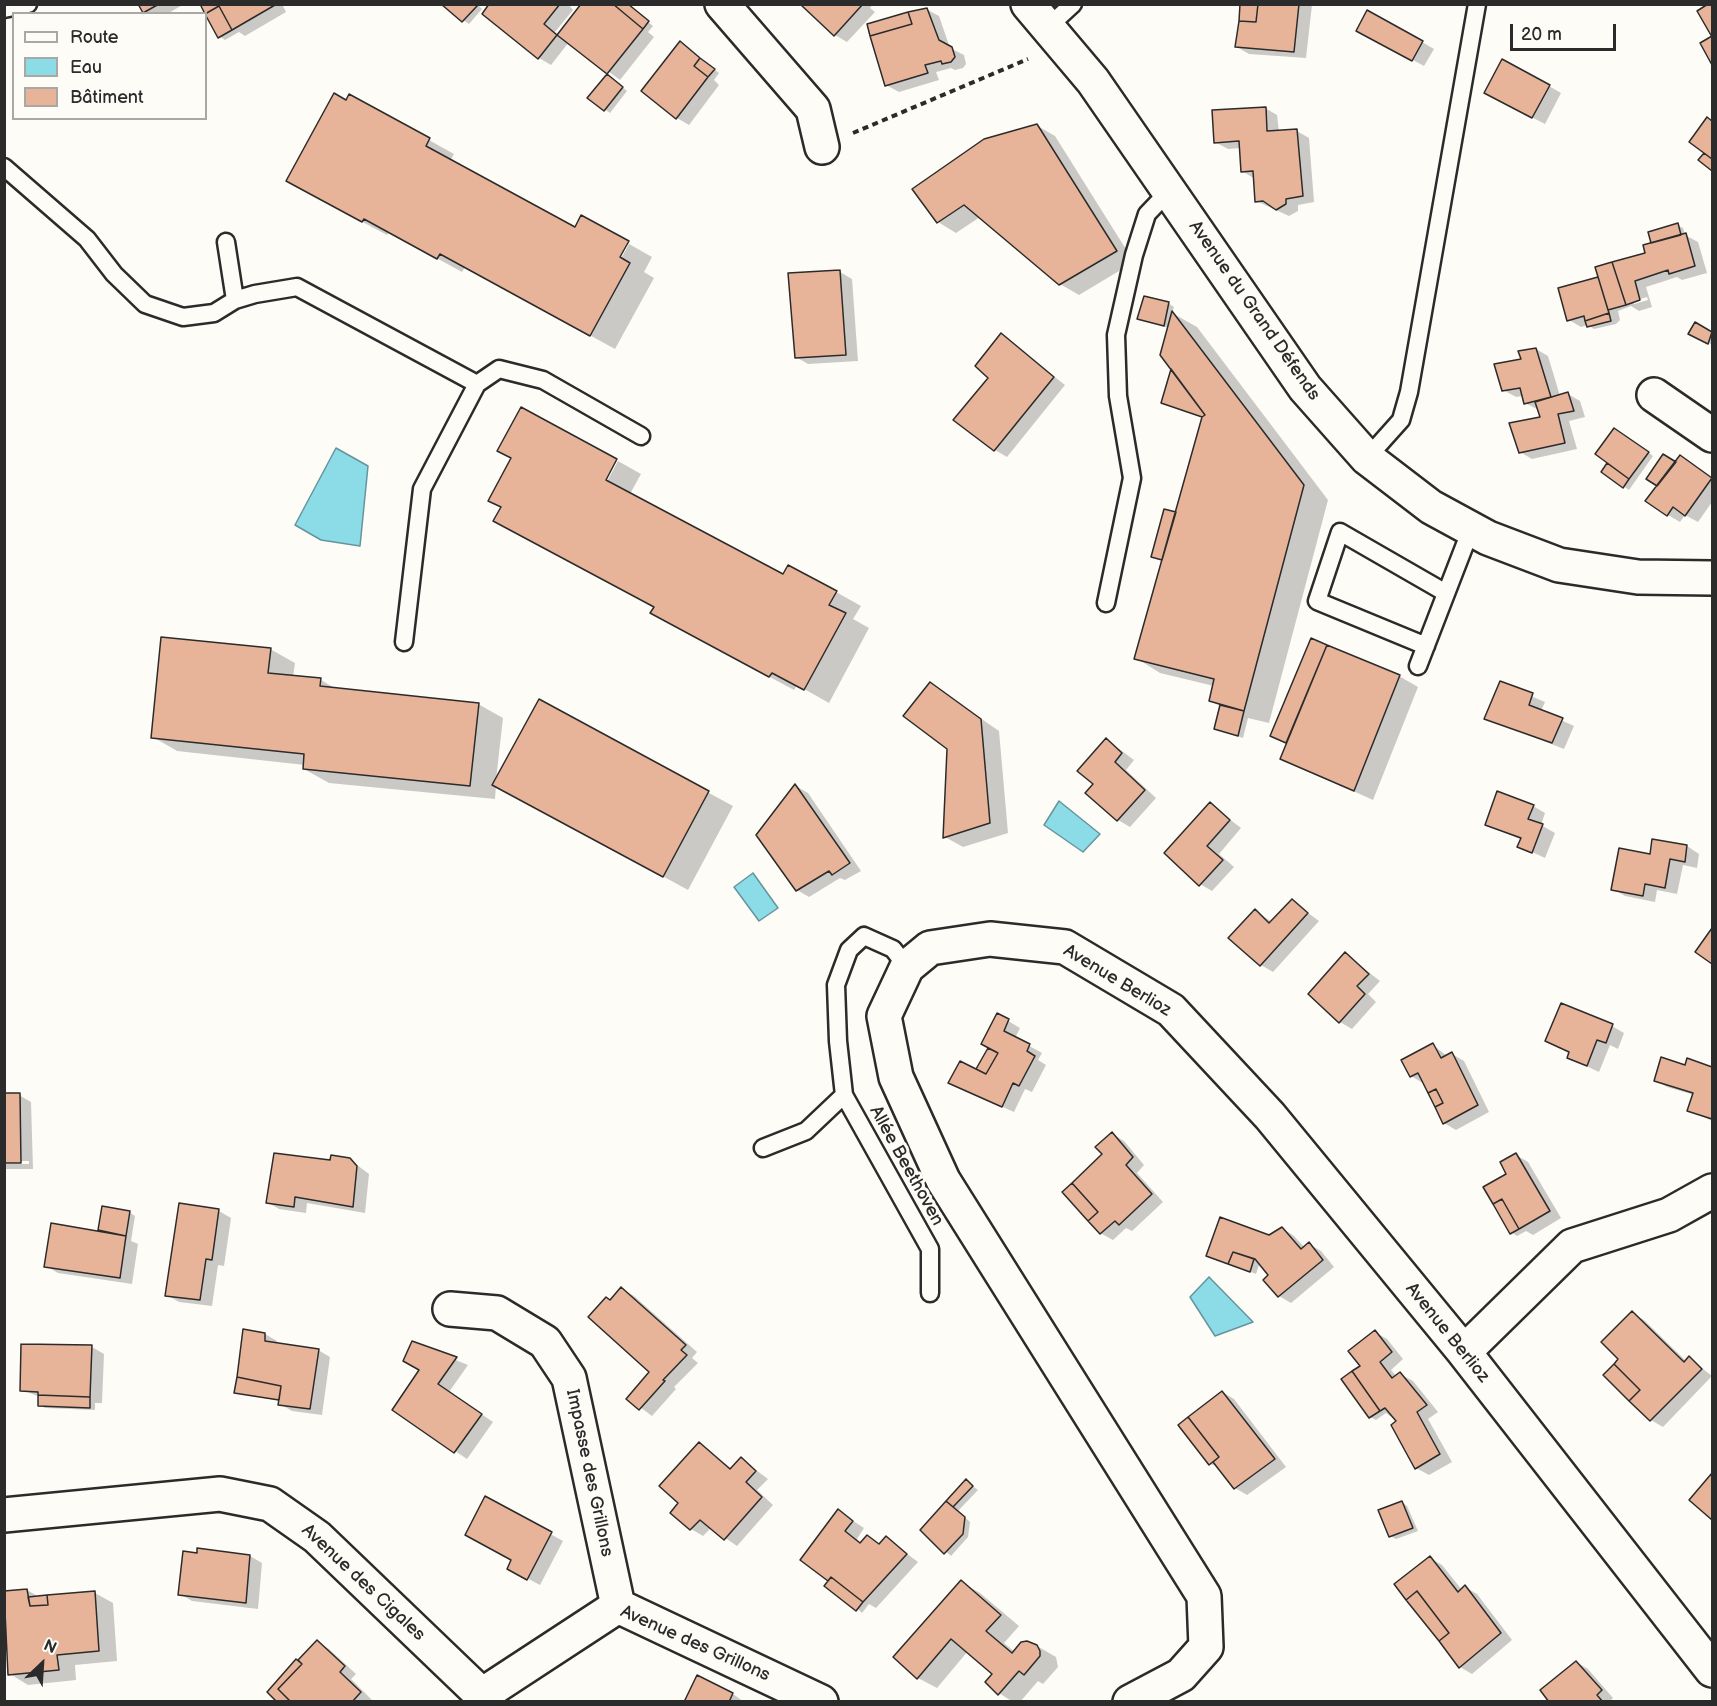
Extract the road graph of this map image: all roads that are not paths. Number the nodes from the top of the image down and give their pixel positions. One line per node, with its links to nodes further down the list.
1 (28, 4): 5 (lane)
2 (722, 4): 7 (street)
3 (1073, 4): 6 (lane)
4 (1477, 4): 16 (lane)
5 (4, 9)
6 (1046, 25): 9 (street, Avenue du Grand Défends)
7 (822, 147)
8 (4, 167): 11 (lane)
9 (1169, 191): 16 (street, Avenue du Grand Défends); 20 (lane)
10 (226, 242): 11 (lane)
11 (235, 300): 12 (lane)
12 (477, 384): 15 (lane); 21 (lane)
13 (1654, 395): 14 (street)
14 (1713, 435)
15 (641, 436)
16 (1367, 458): 17 (street, Avenue du Grand Défends)
17 (1471, 529): 18 (street, Avenue du Grand Défends); 19 (lane)
18 (1712, 576)
19 (1446, 593): 22 (lane); 22 (lane)
20 (1106, 603)
21 (404, 642)
22 (1426, 646): 23 (lane)
23 (1418, 666)
24 (907, 967): 25 (lane, Allée Beethoven); 30 (street, Avenue Berlioz); 36 (street, Avenue Berlioz)
25 (844, 1095): 26 (lane); 28 (lane, Allée Beethoven)
26 (763, 1148)
27 (1713, 1191): 30 (street)
28 (930, 1293)
29 (450, 1309): 32 (street, Impasse des Grillons)
30 (1464, 1352): 33 (street, Avenue Berlioz)
31 (4, 1515): 34 (street, Avenue des Cigales)
32 (618, 1605): 34 (street, Avenue des Grillons); 35 (street, Avenue des Grillons)
33 (1713, 1670)
34 (486, 1698)
35 (821, 1701)
36 (1130, 1701)

